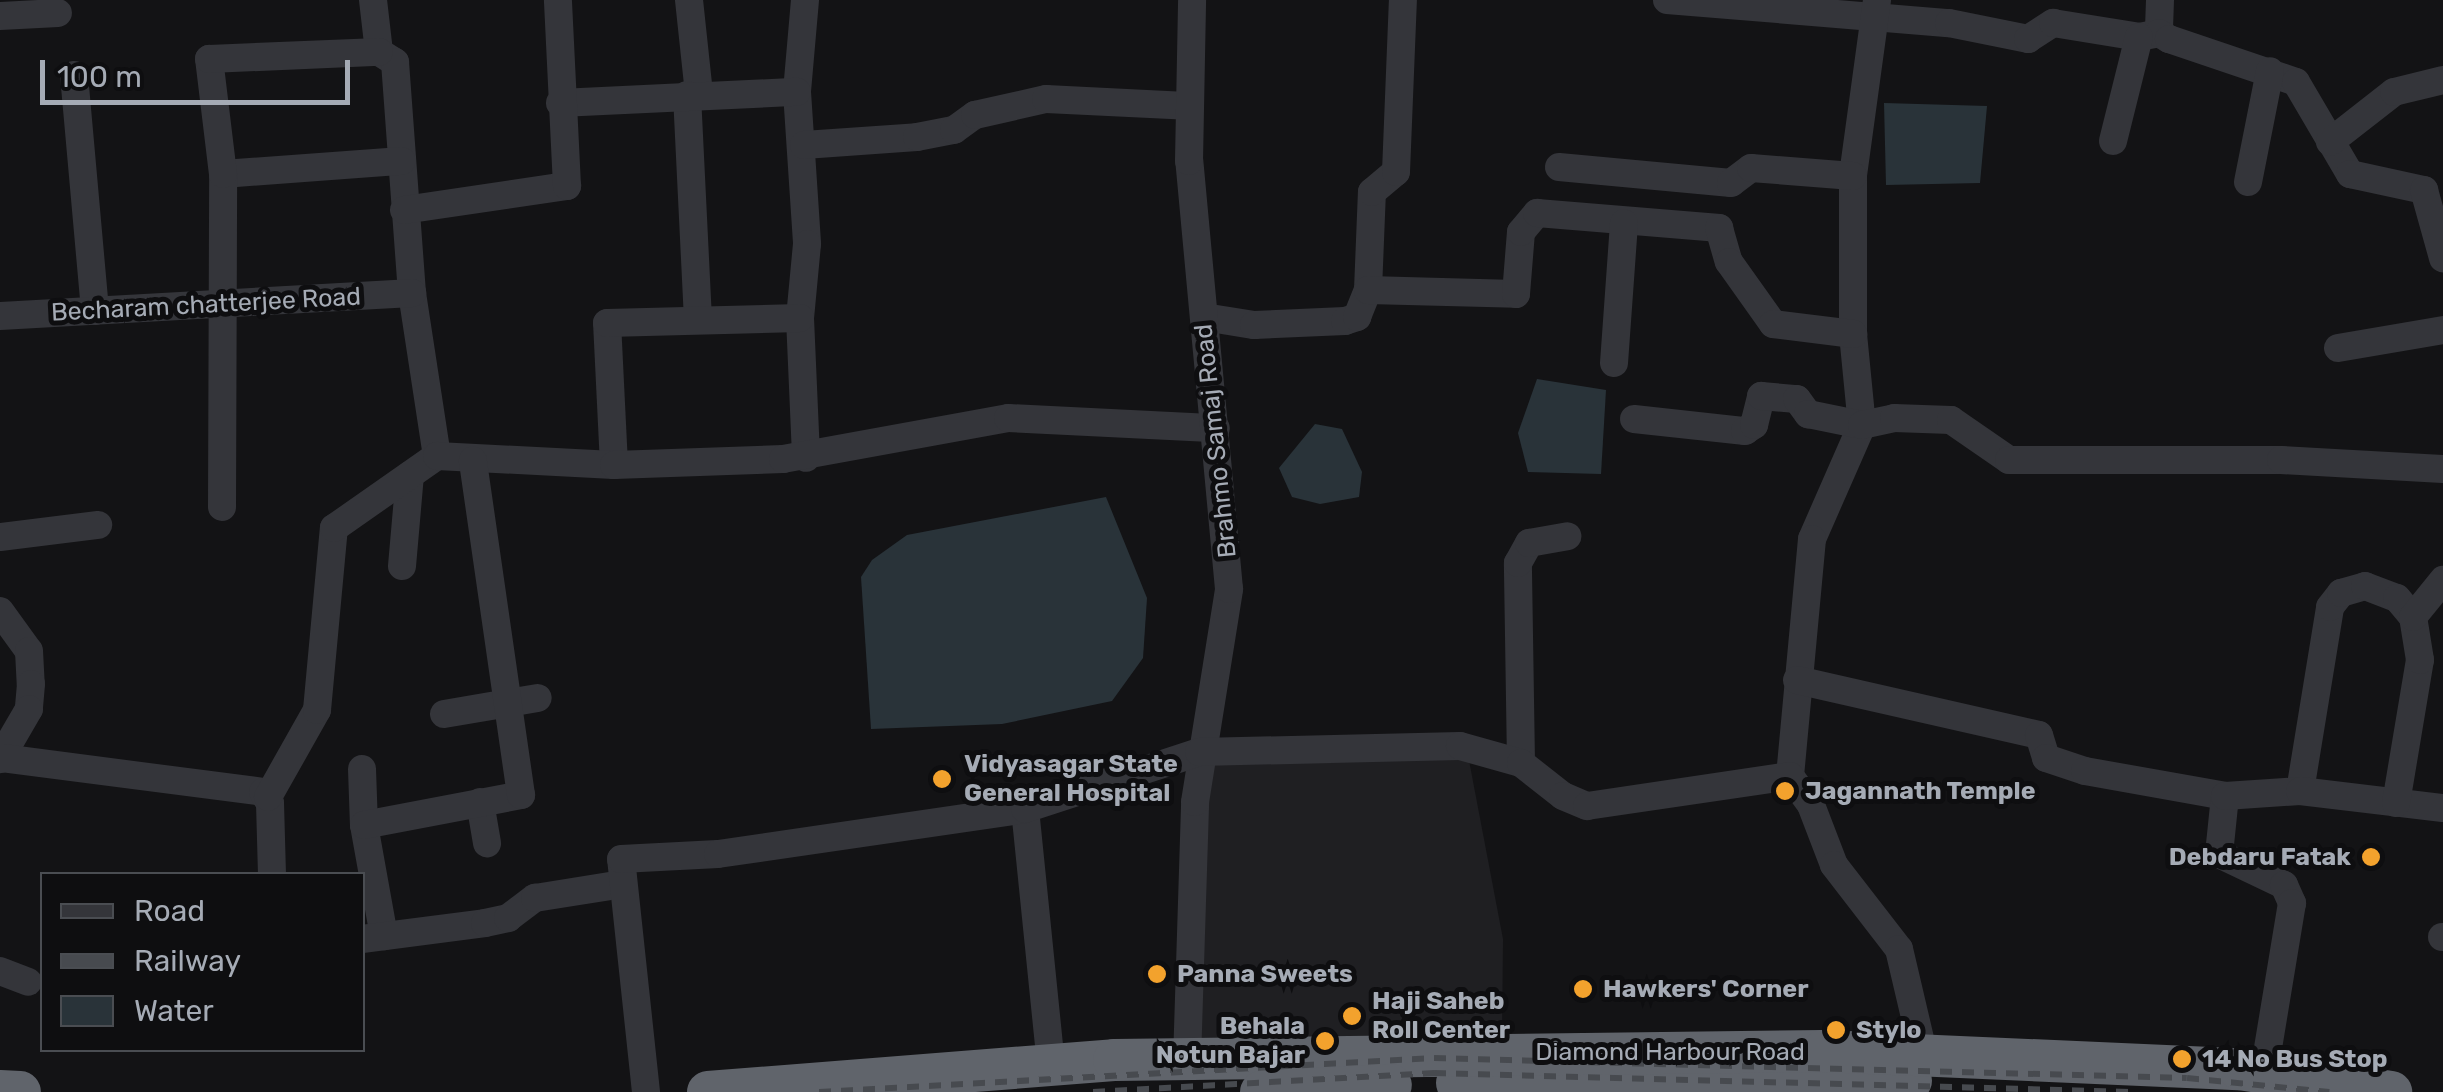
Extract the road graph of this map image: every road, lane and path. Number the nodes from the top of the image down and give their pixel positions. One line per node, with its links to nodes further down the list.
1 (373, 0): 13 (street)
2 (558, 0): 19 (street)
3 (689, 0): 18 (street)
4 (805, 0): 17 (street)
5 (1192, 0): 20 (street, Brahmo Samaj Road)
6 (1403, 0): 32 (street)
7 (1667, 0): 9 (street)
8 (2160, 0): 12 (street)
9 (1875, 8): 12 (street); 27 (street)
10 (58, 13): 11 (street)
11 (0, 16)
12 (2149, 35): 14 (street); 21 (street)
13 (379, 52): 24 (street); 26 (street)
14 (2270, 71): 22 (street); 28 (street)
15 (74, 74): 35 (street)
16 (2443, 80): 22 (street)
17 (797, 92): 18 (street); 23 (street)
18 (693, 94): 19 (street); 38 (street)
19 (560, 103): 29 (street)
20 (1187, 106): 23 (street); 37 (street, Brahmo Samaj Road)
21 (2113, 141)
22 (2330, 142): 31 (street)
23 (804, 145): 39 (street)
24 (402, 161): 26 (street); 29 (street)
25 (1559, 167): 27 (street)
26 (223, 174): 34 (street)
27 (1853, 176): 41 (street)
28 (2248, 182)
29 (404, 210): 33 (street)
30 (1624, 222): 32 (street); 41 (street); 43 (street)
31 (2443, 258)
32 (1368, 290): 37 (street)
33 (412, 293): 34 (street, Becharam chatterjee Road); 47 (street)
34 (226, 304): 35 (street, Becharam chatterjee Road); 53 (street)
35 (94, 311): 36 (street, Becharam chatterjee Road)
36 (0, 316)
37 (1204, 317): 46 (street, Brahmo Samaj Road)
38 (698, 318): 39 (street); 50 (street)
39 (800, 318): 48 (street)
40 (2443, 330): 42 (street)
41 (1854, 334): 45 (street)
42 (2338, 348)
43 (1614, 363)
44 (1634, 419): 45 (street)
45 (1862, 425): 51 (street); 61 (street)
46 (1216, 428): 48 (street); 65 (street, Brahmo Samaj Road)
47 (437, 456): 49 (street); 52 (street)
48 (806, 458): 50 (street)
49 (473, 460): 50 (street); 63 (street)
50 (614, 464)
51 (2443, 469)
52 (410, 474): 57 (street); 72 (street)
53 (222, 507)
54 (98, 525): 56 (street)
55 (1567, 536): 67 (street)
56 (0, 538)
57 (402, 566)
58 (2443, 580): 60 (street)
59 (0, 611): 66 (street)
60 (2413, 618): 70 (street); 74 (street)
61 (1796, 680): 69 (street); 71 (street)
62 (538, 698): 63 (street)
63 (510, 702): 64 (street); 73 (street)
64 (444, 714)
65 (1199, 752): 67 (street); 76 (street); 85 (street, Brahmo Samaj Road)
66 (1, 759): 72 (street)
67 (1522, 763): 69 (street)
68 (362, 769): 77 (street)
69 (1790, 776): 84 (street)
70 (2300, 791): 71 (street); 74 (street)
71 (2225, 796): 88 (street)
72 (268, 797): 79 (street)
73 (480, 802): 77 (street); 78 (street)
74 (2396, 802): 75 (street)
75 (2443, 808)
76 (1025, 809): 80 (street); 86 (street)
77 (364, 825): 81 (street)
78 (488, 843)
79 (272, 872)
80 (622, 884): 81 (street); 92 (street)
81 (373, 937)
82 (0, 971): 83 (street)
83 (28, 982)
84 (1924, 1056): 87 (highway, Diamond Harbour Road); 88 (highway, Diamond Harbour Road)
85 (1187, 1060): 86 (highway, Diamond Harbour Road); 87 (highway, Diamond Harbour Road)
86 (1051, 1064): 93 (highway, Diamond Harbour Road)
87 (1539, 1076): 89 (highway, Diamond Harbour Road); 95 (highway, Diamond Harbour Road)
88 (2246, 1078): 96 (highway, Diamond Harbour Road)
89 (1354, 1089): 94 (highway, Diamond Harbour Road)
90 (0, 1091): 91 (highway)
91 (20, 1092)
92 (646, 1092)
93 (708, 1092)
94 (1261, 1092)
95 (2142, 1092)
96 (2391, 1092)

